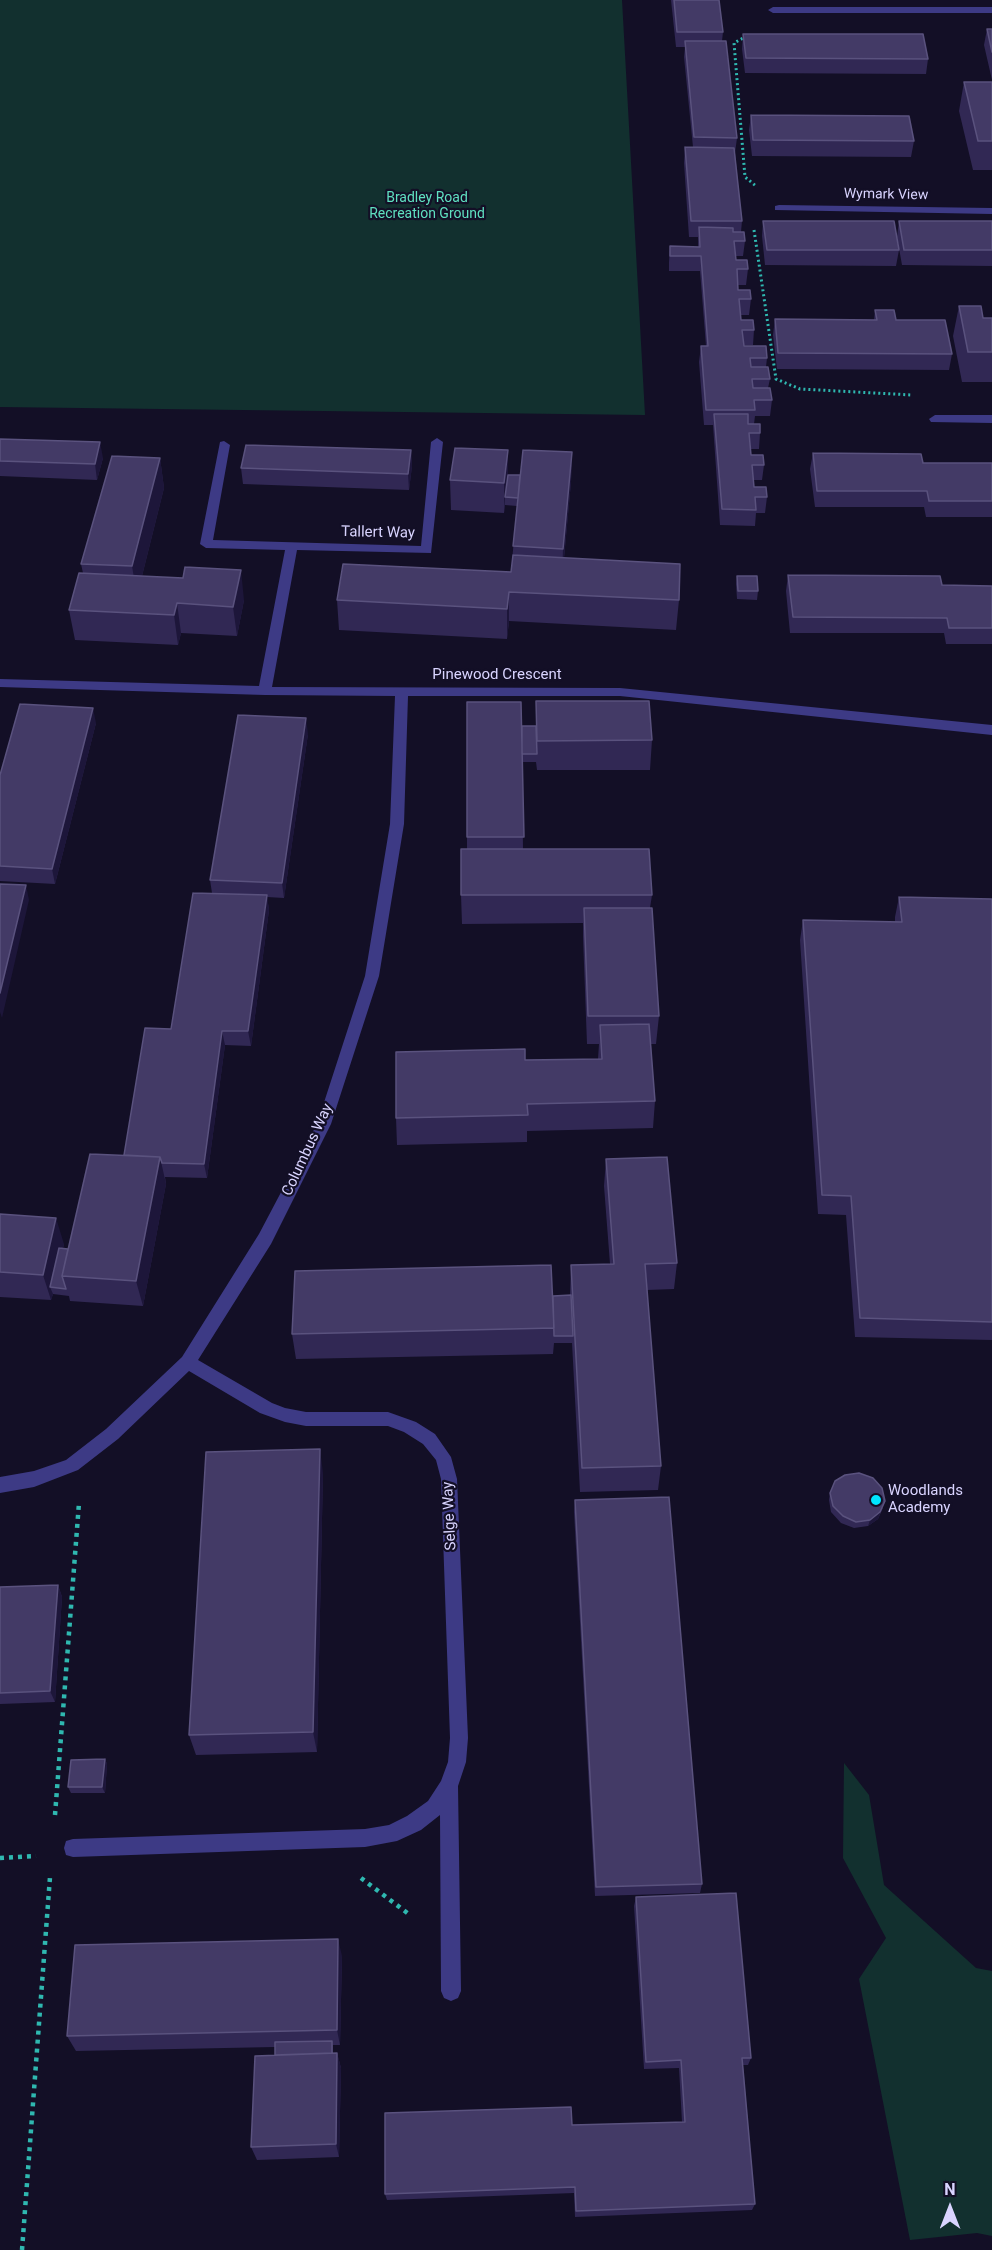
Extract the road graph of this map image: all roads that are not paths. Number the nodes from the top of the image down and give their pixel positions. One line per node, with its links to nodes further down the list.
1 (773, 10): 2 (street)
2 (992, 10)
3 (779, 208): 4 (street, Wymark View)
4 (992, 211)
5 (935, 419): 6 (street)
6 (992, 419)
7 (437, 442): 9 (street, Tallert Way)
8 (224, 445): 9 (street, Tallert Way)
9 (292, 547): 11 (street)
10 (0, 682): 11 (street, Pinewood Crescent)
11 (266, 691): 12 (street, Pinewood Crescent)
12 (402, 691): 13 (street, Pinewood Crescent); 14 (street, Columbus Way)
13 (992, 730)
14 (188, 1362): 15 (street, Columbus Way); 16 (street, Selge Way)
15 (0, 1485)
16 (449, 1786): 17 (street, Selge Way); 18 (street, Selge Way)
17 (73, 1848)
18 (451, 1991)

